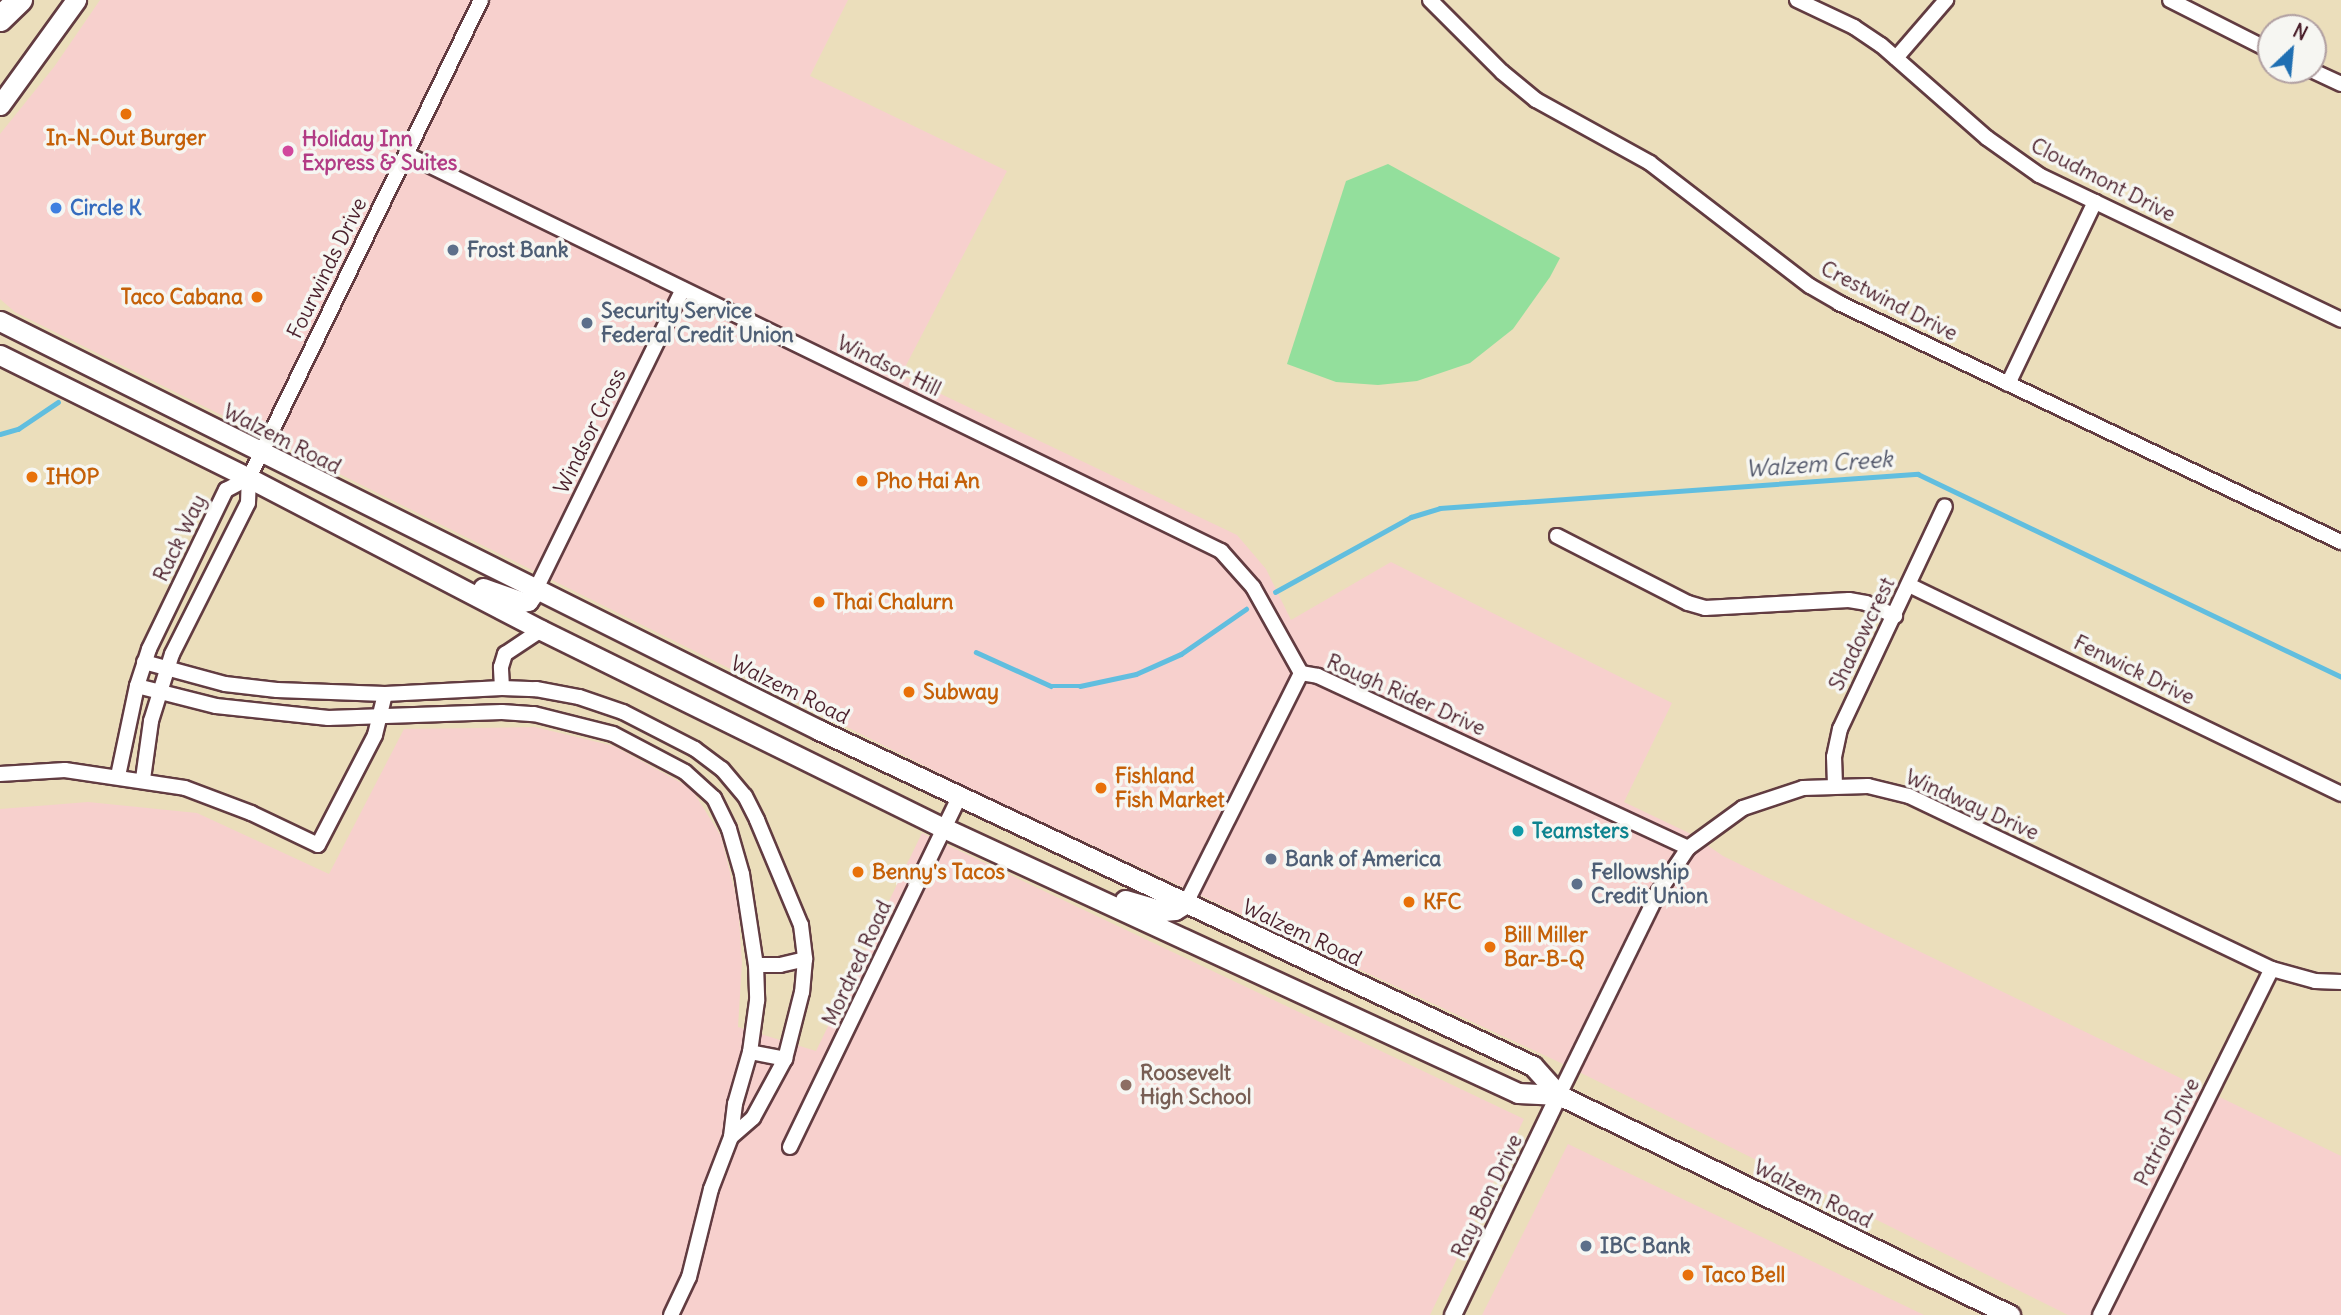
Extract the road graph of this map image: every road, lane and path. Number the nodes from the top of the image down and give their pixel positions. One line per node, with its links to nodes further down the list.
1 (20, 0): 8 (highway)
2 (76, 0): 11 (main road)
3 (481, 0): 12 (street, Fourwinds Drive)
4 (1430, 0): 18 (street, Crestwind Drive)
5 (1797, 0): 10 (street, Cloudmont Drive)
6 (1946, 0): 10 (street)
7 (2170, 0): 9 (street)
8 (0, 19)
9 (2257, 44)
10 (1896, 58): 13 (street, Cloudmont Drive)
11 (0, 105)
12 (406, 154): 14 (street, Windsor Hill); 19 (street, Fourwinds Drive)
13 (2095, 202): 15 (street, Cloudmont Drive); 18 (street)
14 (683, 289): 26 (street, Windsor Cross); 31 (street, Windsor Hill)
15 (2341, 320)
16 (0, 321): 19 (main road, Walzem Road)
17 (0, 355): 20 (main road, Walzem Road)
18 (2008, 384): 23 (street, Crestwind Drive)
19 (262, 455): 20 (street, Fourwinds Drive); 26 (main road, Walzem Road)
20 (249, 478): 24 (main road, Walzem Road); 29 (street, Rack Way); 30 (street)
21 (1945, 506): 25 (street, Shadowcrest)
22 (1557, 536): 27 (street)
23 (2341, 542)
24 (418, 567): 26 (main road); 28 (main road, Walzem Road)
25 (1909, 584): 27 (street, Shadowcrest); 41 (street, Fenwick Drive)
26 (535, 591): 42 (main road, Walzem Road)
27 (1895, 616): 40 (street, Shadowcrest)
28 (541, 630): 33 (street); 43 (main road, Walzem Road)
29 (144, 662): 30 (street); 32 (street, Rack Way)
30 (167, 668): 34 (street); 35 (street)
31 (1301, 673): 44 (street, Rough Rider Drive); 46 (street, Rough Rider Drive)
32 (137, 686): 34 (street); 38 (street, Rack Way)
33 (502, 688): 35 (street); 47 (street)
34 (159, 692): 36 (street); 39 (street)
35 (385, 694): 36 (street)
36 (381, 718): 39 (street); 48 (street)
37 (0, 774): 38 (street)
38 (118, 776): 39 (street)
39 (143, 779)
40 (1835, 785): 44 (street, Windway Drive); 49 (street, Windway Drive)
41 (2341, 794)
42 (960, 796): 43 (street, Mordred Road); 46 (main road, Walzem Road)
43 (944, 828): 45 (main road, Walzem Road); 55 (street, Mordred Road)
44 (1688, 848): 53 (street, Windway Drive)
45 (1067, 884): 46 (main road); 53 (main road, Walzem Road)
46 (1186, 903): 53 (main road, Walzem Road)
47 (805, 960): 48 (street); 52 (street)
48 (756, 965): 51 (street)
49 (2272, 969): 50 (street, Windway Drive); 59 (street, Patriot Drive)
50 (2341, 982)
51 (750, 1052): 52 (street); 54 (street)
52 (786, 1059): 54 (street)
53 (1559, 1096): 57 (street, Ray Bon Drive); 58 (main road, Walzem Road)
54 (731, 1137): 56 (street)
55 (790, 1147)
56 (671, 1315)
57 (1453, 1315)
58 (2010, 1315)
59 (2100, 1315)

